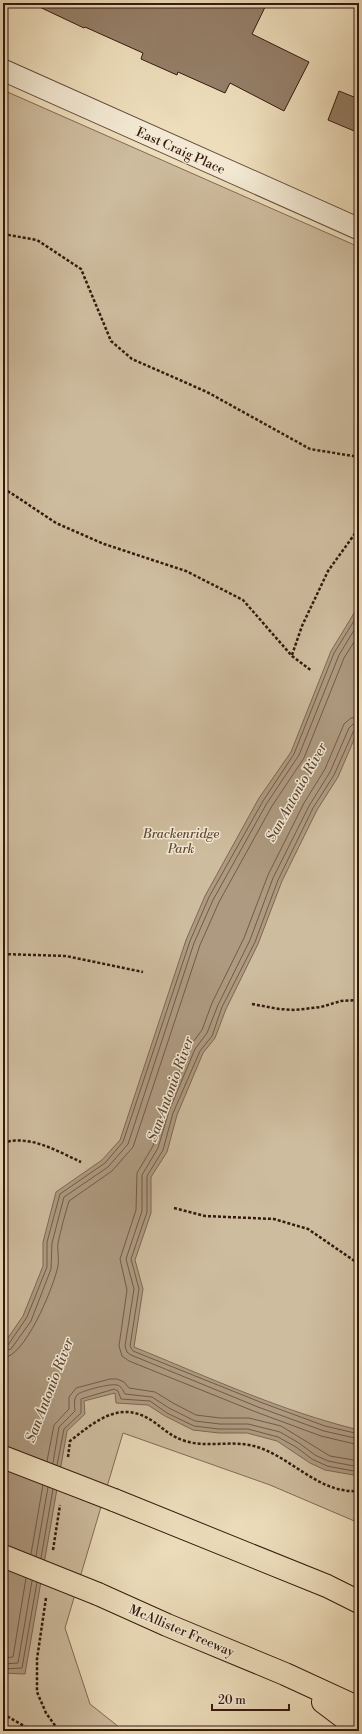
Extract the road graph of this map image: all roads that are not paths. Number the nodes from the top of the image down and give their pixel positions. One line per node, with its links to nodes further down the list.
1 (3, 70): 2 (street, East Craig Place)
2 (359, 229)
3 (3, 1457): 5 (highway, bridge)
4 (3, 1556): 6 (highway, McAllister Freeway, bridge)
5 (359, 1601)
6 (285, 1674): 7 (highway, McAllister Freeway); 8 (highway)
7 (359, 1708)
8 (359, 1729)

